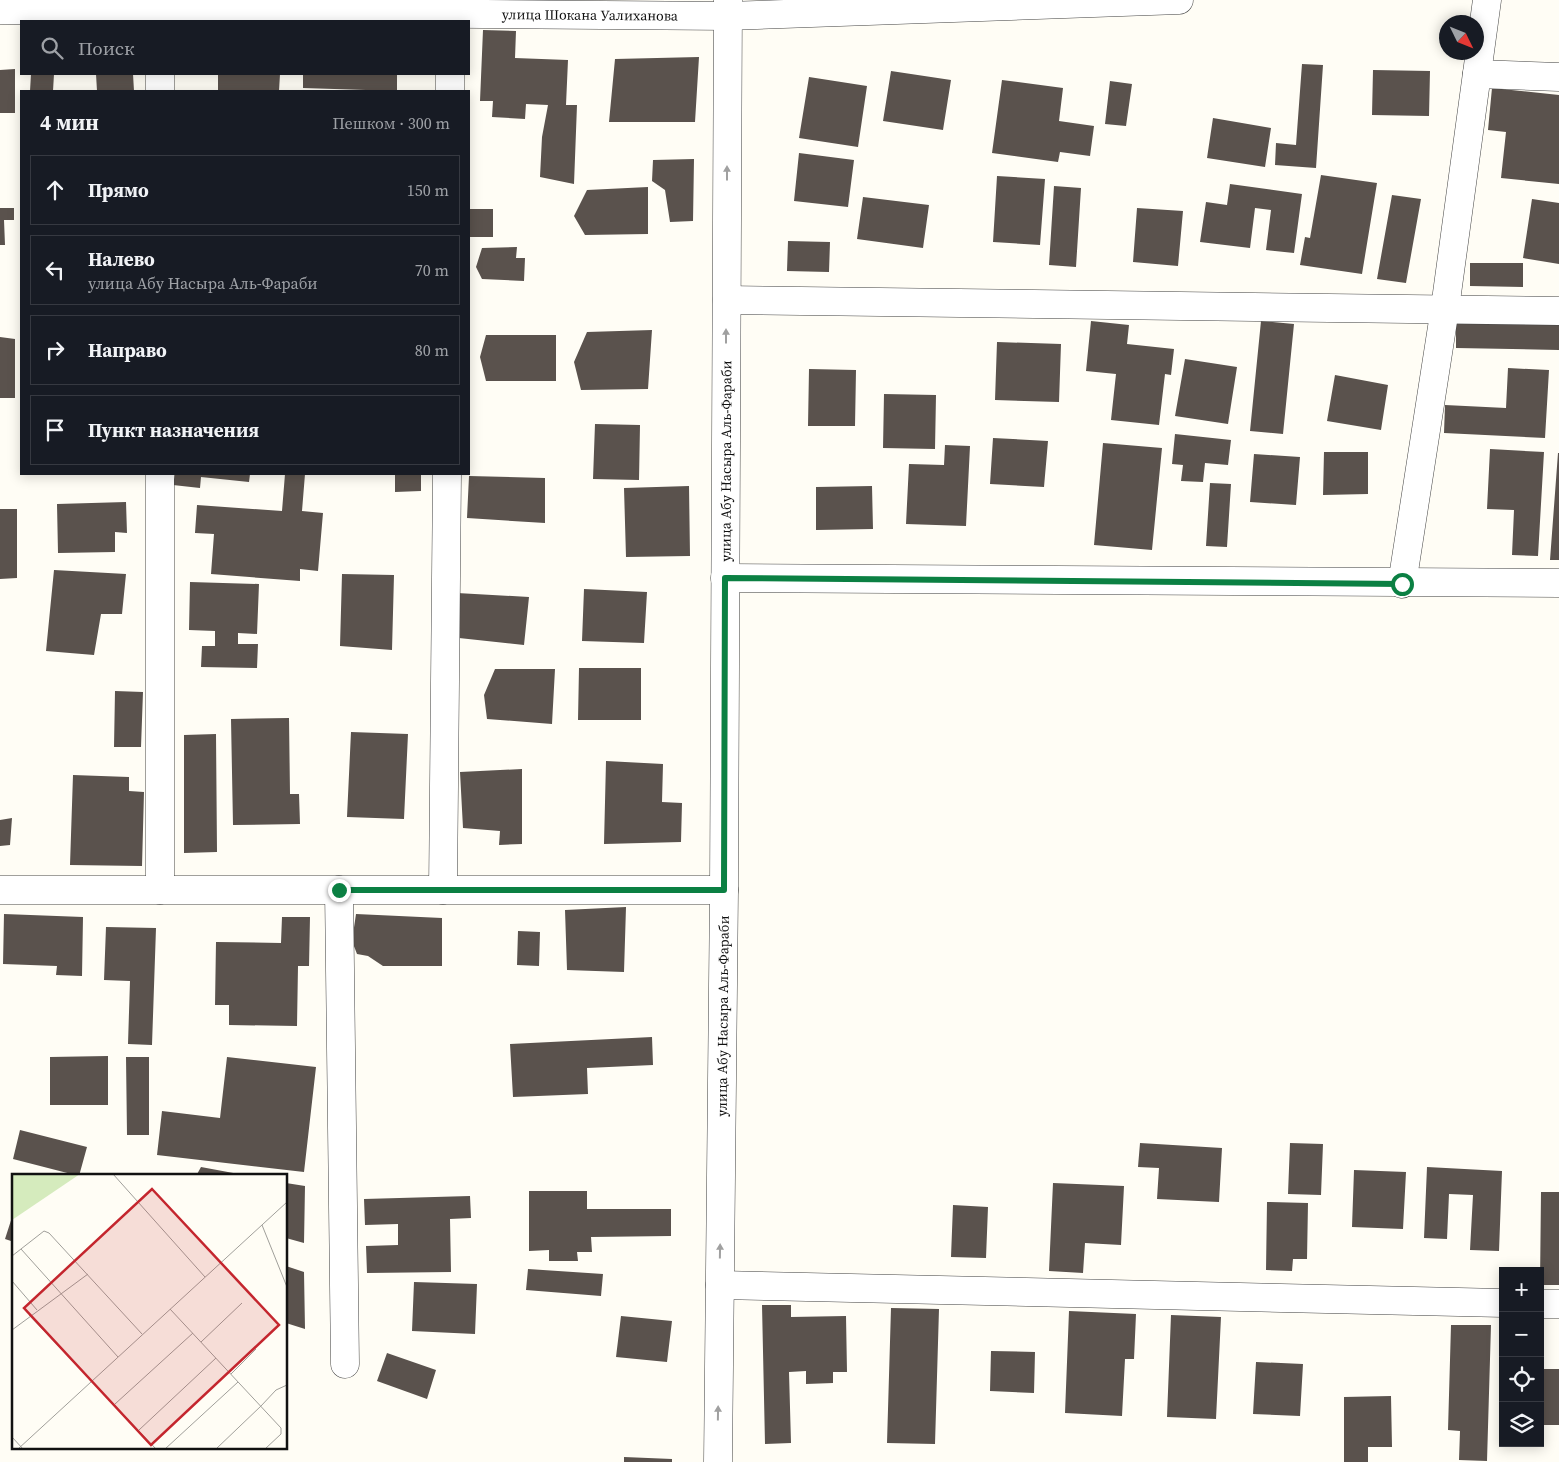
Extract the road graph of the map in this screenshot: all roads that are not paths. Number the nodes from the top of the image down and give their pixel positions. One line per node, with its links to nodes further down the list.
1 (1179, 0): 3 (street, улица Шокана Уалиханова)
2 (1487, 0): 7 (street)
3 (728, 8): 6 (street, улица Шокана Уалиханова); 13 (street, улица Абу Насыра Аль-Фараби, one-way to 3)
4 (0, 10): 5 (street, улица Шокана Уалиханова)
5 (160, 16): 6 (street, улица Шокана Уалиханова)
6 (451, 18)
7 (1477, 74): 10 (street); 14 (street)
8 (160, 75): 11 (street)
9 (450, 75): 12 (street)
10 (1559, 77)
11 (160, 90)
12 (450, 90)
13 (726, 300): 14 (street); 18 (street, улица Абу Насыра Аль-Фараби, one-way to 13)
14 (1445, 308): 15 (street); 20 (street)
15 (1559, 311)
16 (160, 475): 22 (street)
17 (447, 475): 24 (street)
18 (725, 578): 20 (street); 25 (street, улица Абу Насыра Аль-Фараби)
19 (1559, 583): 20 (street)
20 (1402, 584)
21 (0, 890): 22 (street)
22 (160, 890): 23 (street)
23 (339, 890): 24 (street); 30 (street)
24 (443, 890): 25 (street)
25 (724, 890): 26 (street, улица Абу Насыра Аль-Фараби, one-way to 25)
26 (720, 1285): 27 (street); 31 (street, улица Абу Насыра Аль-Фараби, one-way to 26)
27 (1499, 1303)
28 (1544, 1304): 29 (street)
29 (1559, 1304)
30 (345, 1364)
31 (718, 1462)

